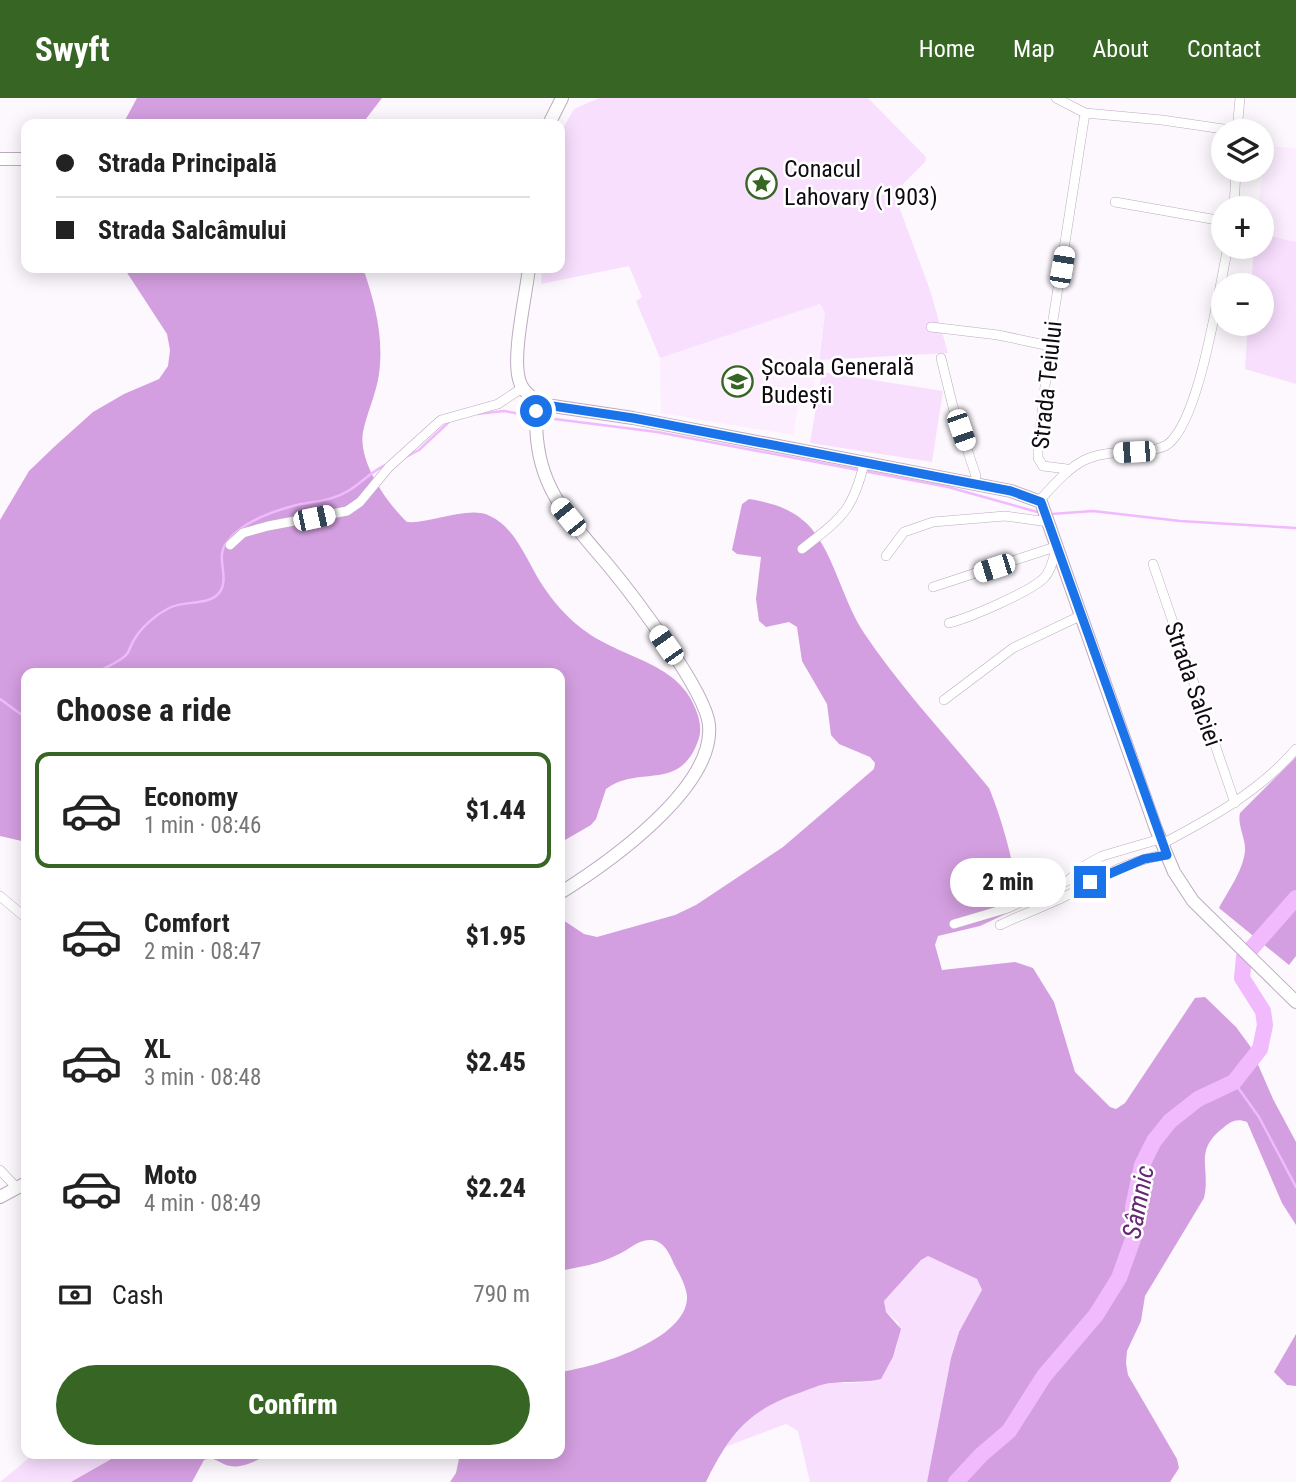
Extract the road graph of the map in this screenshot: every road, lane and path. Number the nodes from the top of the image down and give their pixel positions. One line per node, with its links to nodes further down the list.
1 (562, 98): 5 (main road)
2 (1056, 98): 4 (street)
3 (1240, 98): 6 (street)
4 (1085, 113): 7 (street); 15 (street, Strada Teiului)
5 (552, 119)
6 (1238, 119)
7 (1211, 127)
8 (0, 159): 9 (main road)
9 (21, 159)
10 (1115, 202): 11 (street)
11 (1211, 219)
12 (1225, 259): 20 (street)
13 (528, 273): 17 (main road)
14 (931, 327): 15 (street)
15 (1050, 346): 20 (street, Strada Teiului)
16 (941, 358): 21 (street)
17 (522, 388): 18 (main road); 24 (street)
18 (536, 409): 19 (main road); 36 (main road)
19 (863, 469): 21 (main road); 26 (street)
20 (1067, 469): 22 (street)
21 (976, 480): 22 (main road)
22 (1040, 503): 23 (main road)
23 (1048, 521): 25 (main road); 27 (street)
24 (230, 545)
25 (1058, 546): 29 (street); 30 (main road); 31 (street)
26 (802, 550)
27 (886, 556)
28 (1153, 564): 34 (street, Strada Salciei)
29 (933, 587)
30 (1082, 615): 32 (street); 35 (main road)
31 (949, 623)
32 (944, 700)
33 (1296, 749): 34 (street)
34 (1235, 803): 35 (street)
35 (1163, 846): 39 (street); 40 (street); 41 (main road)
36 (565, 889)
37 (0, 896): 38 (street)
38 (21, 914)
39 (954, 924)
40 (1000, 925)
41 (1296, 1002)
42 (0, 1170): 43 (street)
43 (21, 1184)
44 (21, 1186): 45 (main road)
45 (0, 1197)

